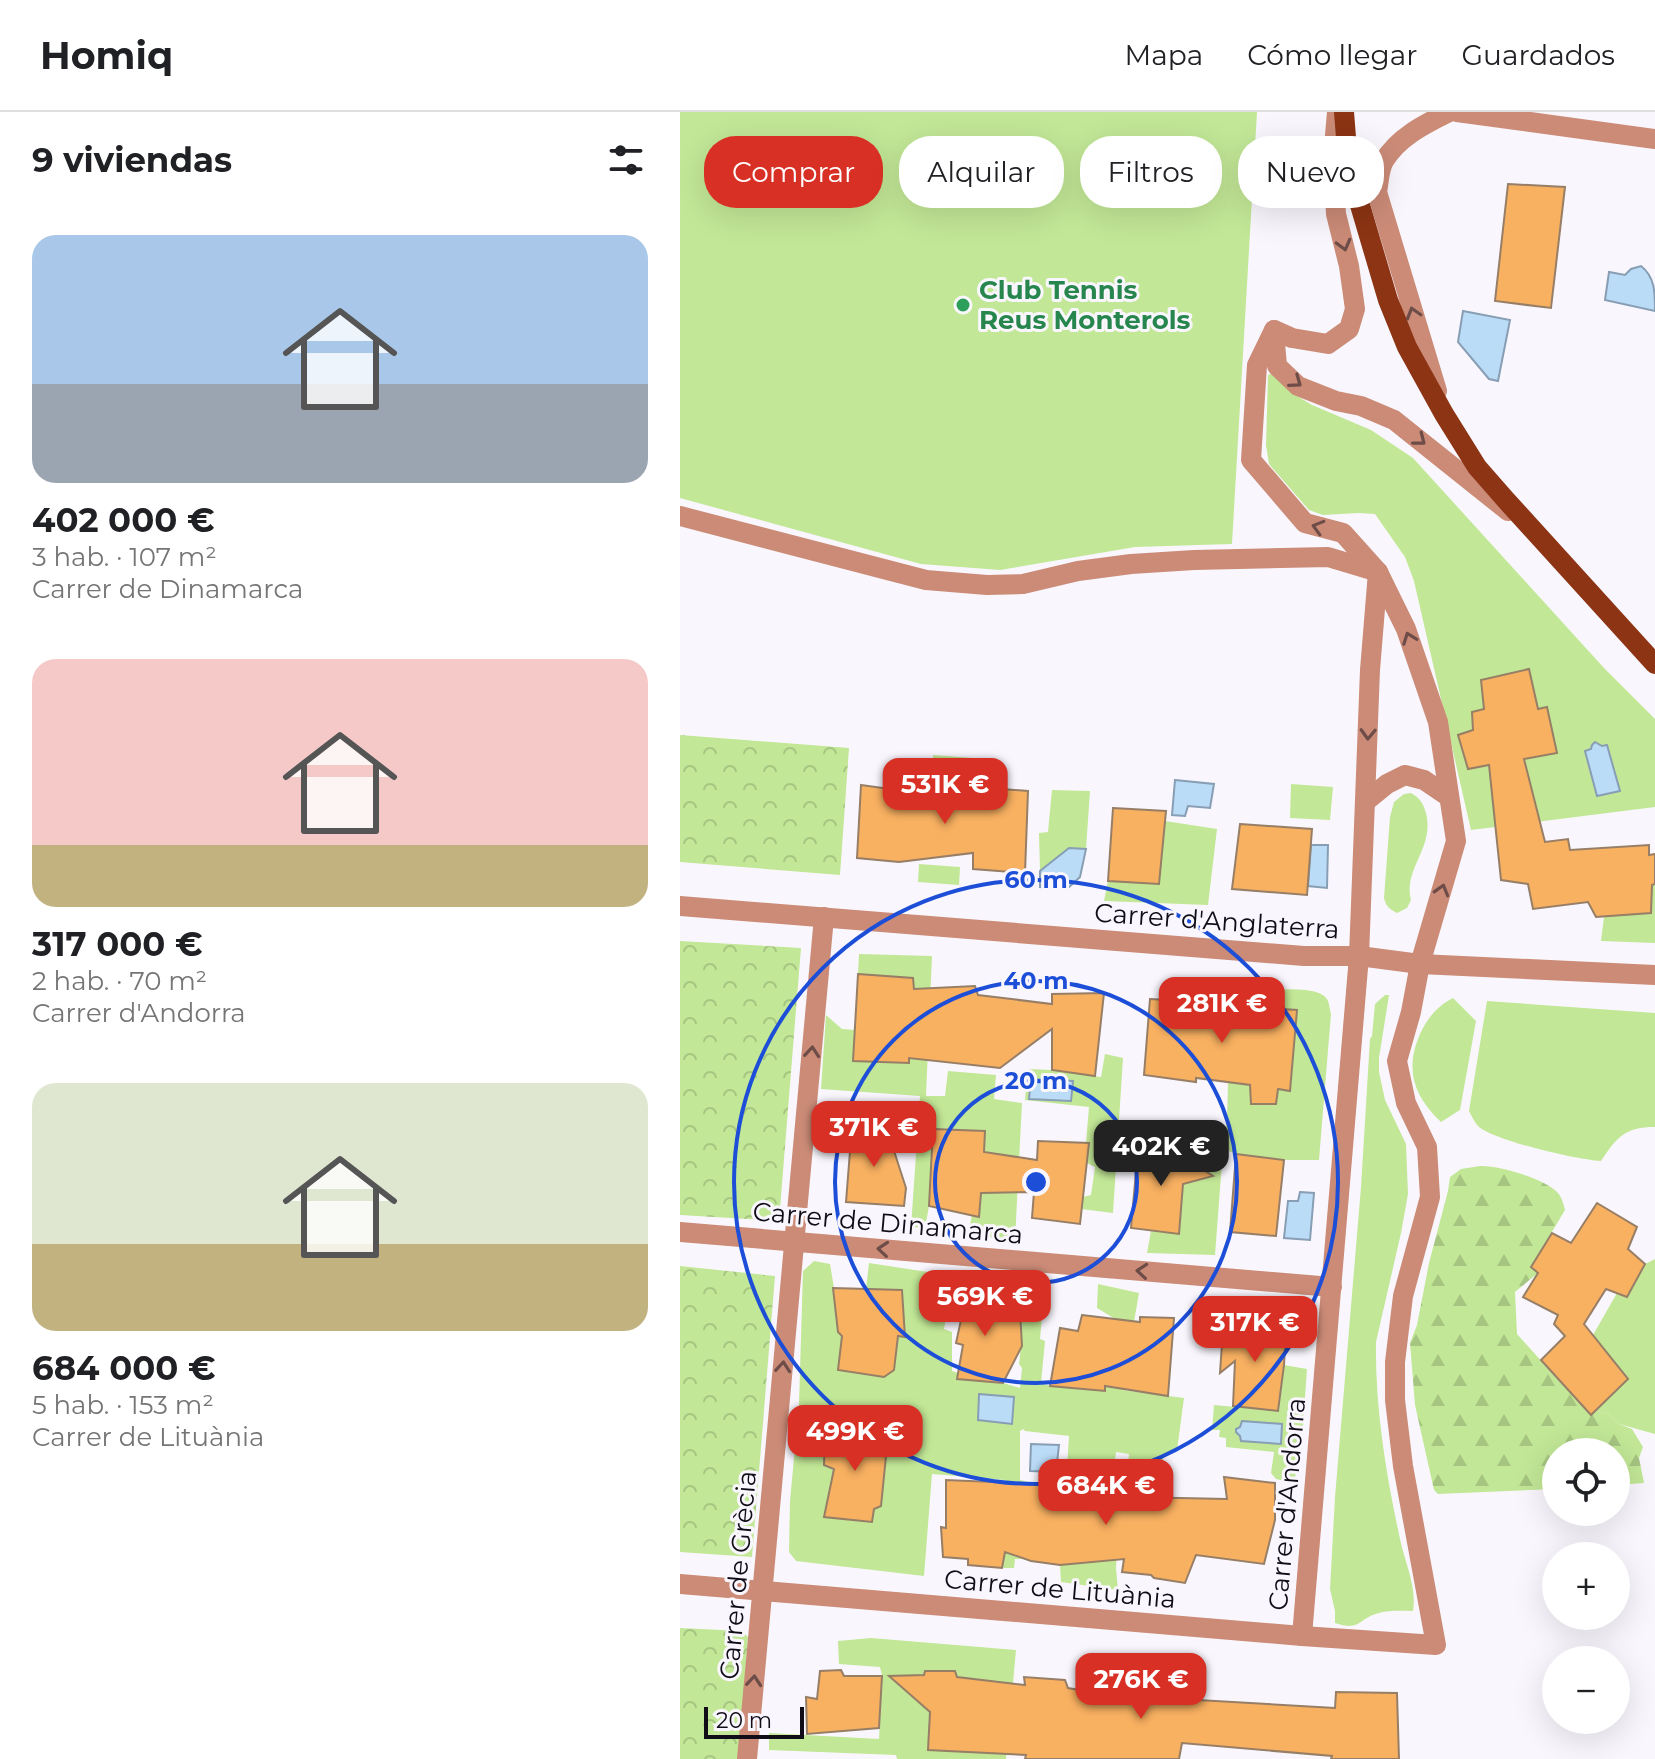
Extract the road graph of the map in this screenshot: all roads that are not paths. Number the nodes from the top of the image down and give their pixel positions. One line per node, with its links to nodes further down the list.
1 (1337, 112): 6 (street, one-way to 6)
2 (1344, 112): 7 (main road)
3 (1449, 112): 7 (street, one-way to 3)
4 (1457, 112): 5 (street)
5 (1655, 139)
6 (1274, 330): 9 (street, one-way to 9); 10 (street, one-way to 6)
7 (1444, 414): 9 (main road)
8 (680, 516): 10 (street)
9 (1533, 530): 11 (main road)
10 (1378, 572): 12 (street, one-way to 10); 13 (street, Carrer d'Andorra, one-way to 13)
11 (1655, 664)
12 (1449, 797): 13 (street); 17 (street, one-way to 12)
13 (1365, 802): 16 (street, Carrer d'Andorra)
14 (680, 906): 15 (street, Carrer d'Anglaterra)
15 (824, 917): 16 (street, Carrer d'Anglaterra); 20 (street, Carrer de Grècia, one-way to 15)
16 (1359, 956): 17 (street, Carrer d'Anglaterra); 21 (street, Carrer d'Andorra)
17 (1420, 964): 18 (street, Carrer d'Anglaterra); 24 (street, Carrer de Lituània)
18 (1655, 975)
19 (680, 1232): 20 (street, Carrer de Dinamarca)
20 (795, 1241): 21 (street, Carrer de Dinamarca, one-way to 20); 23 (street, Carrer de Grècia, one-way to 20)
21 (1332, 1287): 24 (street, Carrer d'Andorra)
22 (680, 1584): 23 (street, Carrer de Lituània)
23 (763, 1591): 24 (street, Carrer de Lituània); 25 (street, Carrer de Grècia, one-way to 23)
24 (1302, 1636)
25 (747, 1759)

